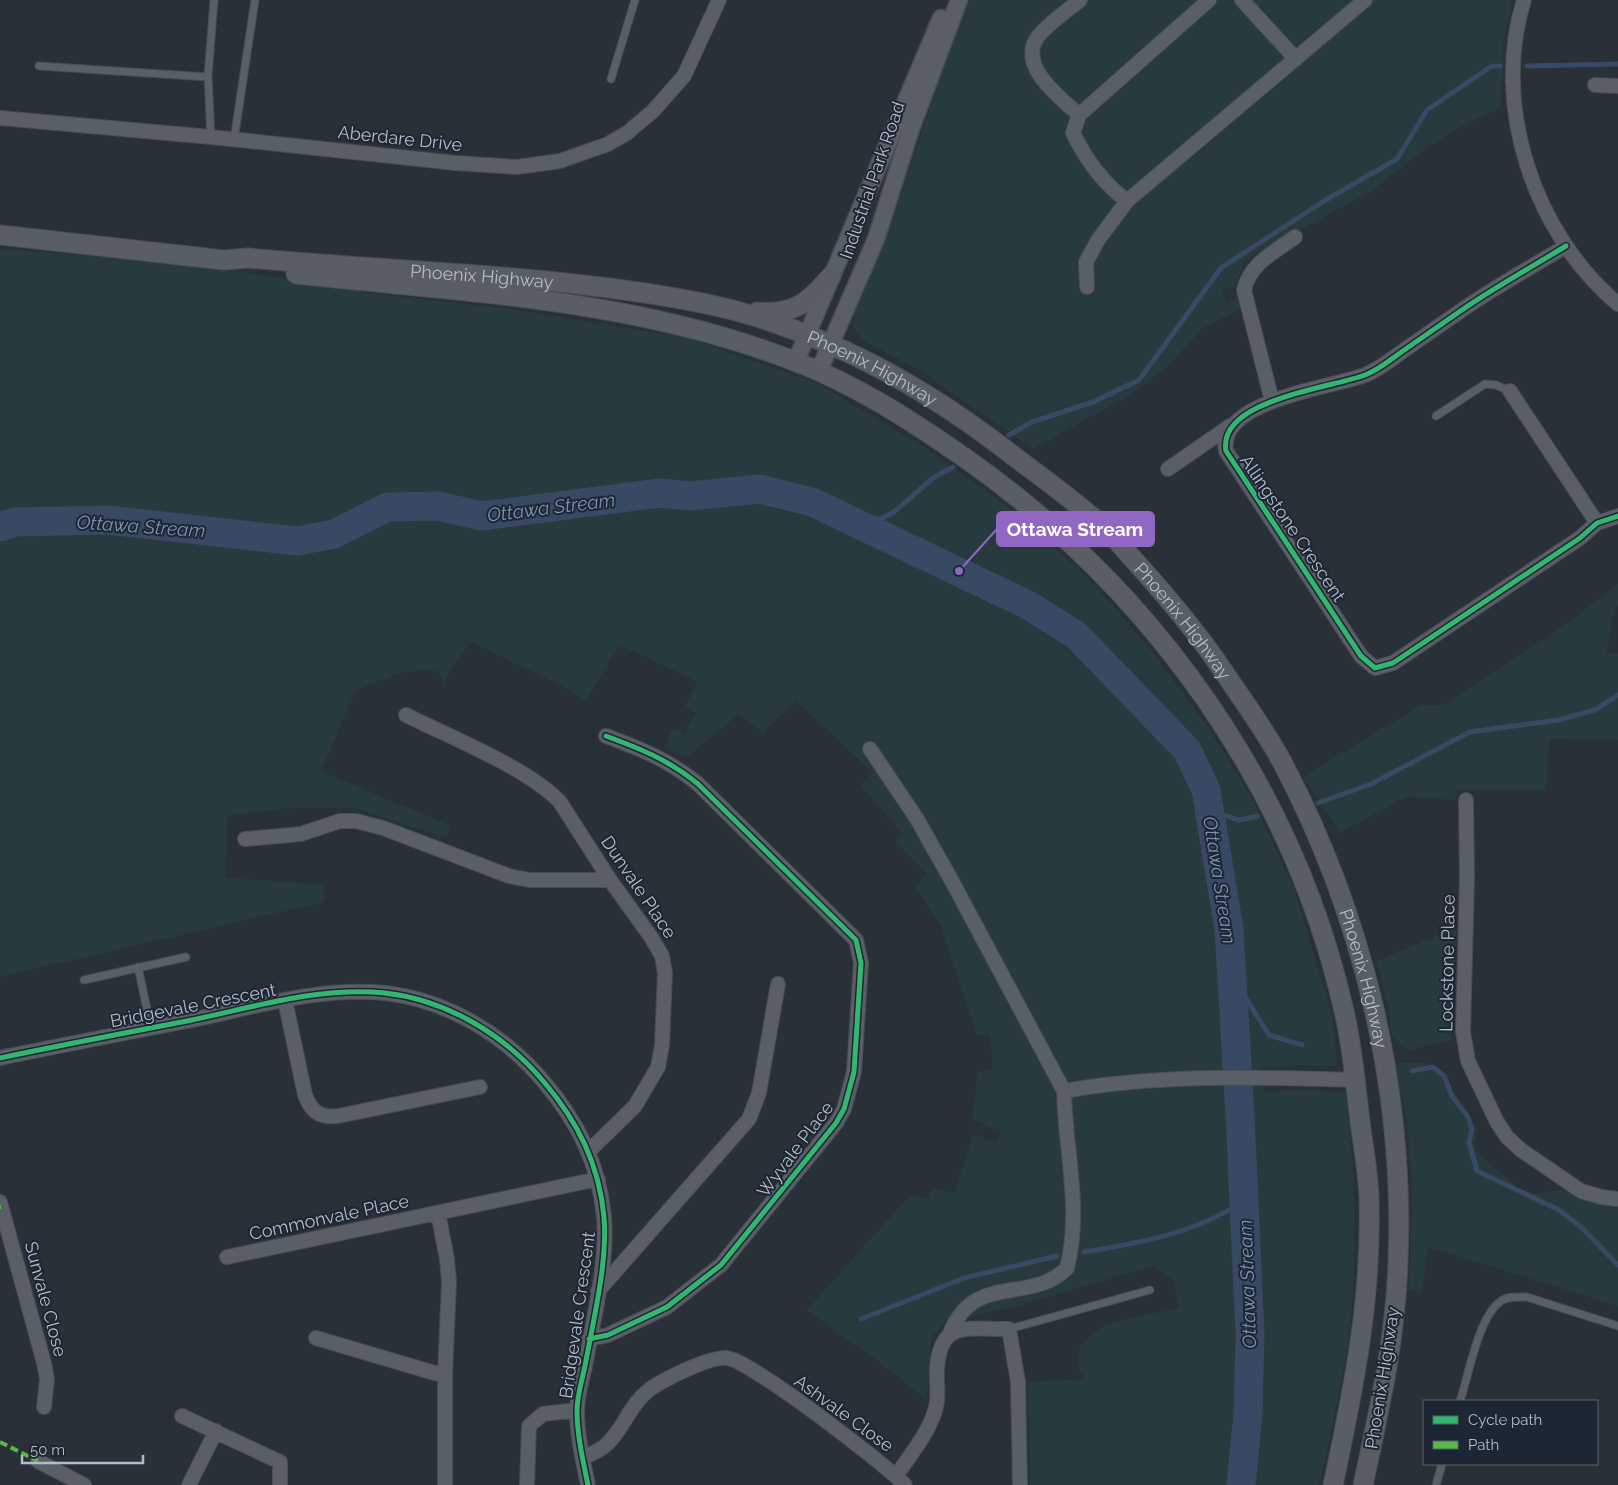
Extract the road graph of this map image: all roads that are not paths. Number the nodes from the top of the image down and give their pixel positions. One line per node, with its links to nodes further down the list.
1 (214, 0): 14 (lane)
2 (255, 0): 21 (lane)
3 (635, 0): 15 (lane)
4 (719, 0): 21 (street, Aberdare Drive)
5 (948, 0): 27 (street, Industrial Park Road)
6 (959, 0): 32 (street, Industrial Park Road)
7 (1080, 0): 18 (street)
8 (1209, 0): 18 (street)
9 (1242, 0): 12 (street)
10 (1365, 0): 12 (street)
11 (1524, 0): 25 (street)
12 (1296, 59): 22 (street)
13 (39, 66): 14 (lane)
14 (208, 77): 20 (lane)
15 (611, 79)
16 (1595, 85): 17 (street)
17 (1618, 86)
18 (1079, 115): 22 (street)
19 (0, 118): 20 (street, Aberdare Drive)
20 (211, 137): 21 (street, Aberdare Drive)
21 (234, 140)
22 (1127, 201): 28 (street)
23 (0, 235): 26 (main road, Phoenix Highway)
24 (1295, 237): 36 (street)
25 (1566, 246): 29 (street); 36 (street)
26 (224, 260): 30 (main road, Phoenix Highway); 33 (main road, Phoenix Highway)
27 (831, 276): 30 (main road); 31 (street, Industrial Park Road)
28 (1087, 287)
29 (1618, 304)
30 (733, 310): 31 (main road, Phoenix Highway)
31 (807, 335): 32 (main road, Phoenix Highway); 33 (street, Industrial Park Road)
32 (830, 344): 34 (street, Industrial Park Road); 89 (main road, Phoenix Highway)
33 (796, 361): 34 (main road, Phoenix Highway)
34 (819, 371): 55 (main road, Phoenix Highway)
35 (1510, 391): 37 (lane); 41 (street)
36 (1272, 401): 38 (street)
37 (1436, 416)
38 (1233, 424): 39 (street); 41 (street, Allingstone Crescent)
39 (1168, 469)
40 (1618, 516): 41 (street, Allingstone Crescent)
41 (1597, 523)
42 (406, 715): 47 (street, Dunvale Place)
43 (606, 736): 70 (street, Wyvale Place)
44 (870, 749): 57 (street)
45 (1466, 800): 60 (street, Lockstone Place)
46 (245, 839): 47 (street)
47 (610, 880): 58 (street, Dunvale Place)
48 (186, 957): 49 (lane)
49 (138, 967): 50 (lane); 53 (lane)
50 (84, 980)
51 (778, 984): 65 (street)
52 (285, 1000): 53 (street, Bridgevale Crescent); 56 (street); 58 (street, Bridgevale Crescent)
53 (151, 1028): 54 (street, Bridgevale Crescent)
54 (0, 1058)
55 (1355, 1080): 57 (street); 88 (main road, Phoenix Highway)
56 (480, 1087)
57 (1064, 1091): 68 (street)
58 (589, 1151): 59 (street, Bridgevale Crescent)
59 (598, 1179): 62 (street, Commonvale Place); 65 (street, Bridgevale Crescent)
60 (1618, 1199)
61 (0, 1202): 73 (street, Sunvale Close)
62 (438, 1213): 63 (street, Commonvale Place); 71 (street)
63 (227, 1256)
64 (1150, 1290): 67 (lane)
65 (598, 1291): 70 (street, Bridgevale Crescent)
66 (1618, 1326): 72 (lane)
67 (1009, 1329): 68 (street); 87 (street)
68 (950, 1333): 80 (street)
69 (316, 1338): 71 (street)
70 (589, 1339): 74 (street, Bridgevale Crescent)
71 (445, 1376): 84 (street)
72 (1460, 1400)
73 (44, 1407)
74 (577, 1410): 77 (street, Bridgevale Crescent); 85 (street)
75 (182, 1416): 76 (street)
76 (216, 1431): 82 (street); 83 (street)
77 (583, 1458): 80 (street, Ashvale Close); 86 (street, Bridgevale Crescent)
78 (38, 1461): 81 (street)
79 (1442, 1465): 90 (lane)
80 (900, 1480)
81 (84, 1485)
82 (189, 1485)
83 (280, 1485)
84 (445, 1485)
85 (527, 1485)
86 (588, 1485)
87 (1020, 1485)
88 (1333, 1485)
89 (1363, 1485)
90 (1436, 1485)

